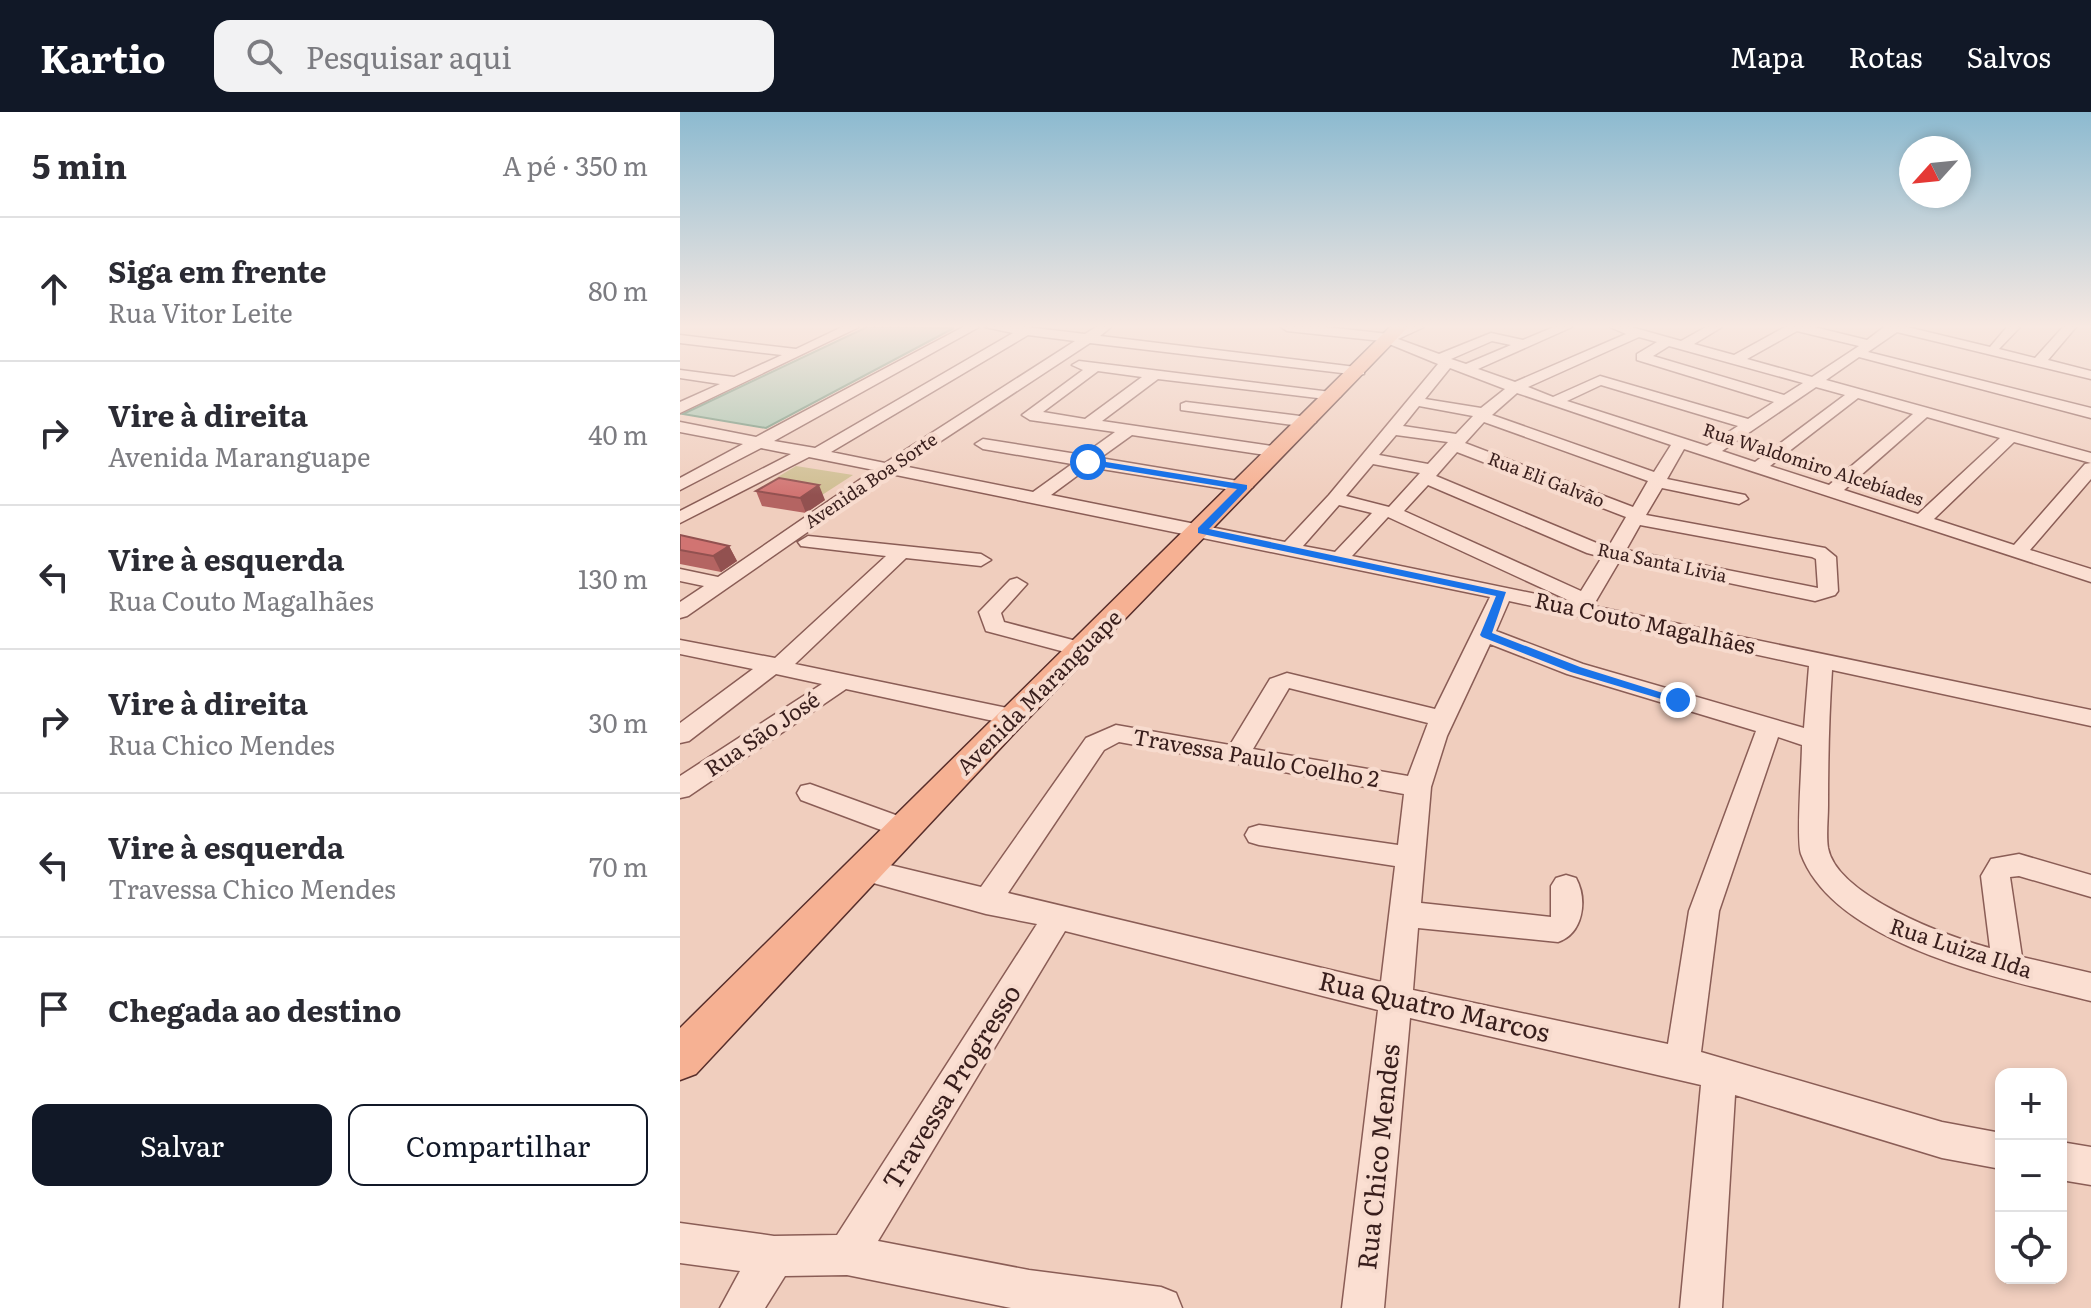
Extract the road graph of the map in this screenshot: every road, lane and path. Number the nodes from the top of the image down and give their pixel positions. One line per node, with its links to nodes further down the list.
1 (735, 383): 26 (street)
2 (870, 383): 38 (street)
3 (935, 383): 42 (street)
4 (1019, 383): 48 (street, Avenida Boa Sorte)
5 (1073, 383): 31 (street)
6 (1143, 383): 31 (street)
7 (1206, 383): 25 (street)
8 (1223, 383): 21 (street)
9 (1347, 383): 21 (main road, Avenida Maranguape)
10 (1426, 383): 22 (street)
11 (1501, 383): 19 (street, Rua Waldomiro Alcebíades)
12 (1526, 383): 19 (street)
13 (1594, 383): 24 (street)
14 (1610, 383): 32 (street)
15 (1725, 383): 23 (street)
16 (1813, 383): 23 (street)
17 (1822, 383): 20 (street)
18 (1984, 383): 28 (street)
19 (1514, 388): 24 (street, Rua Waldomiro Alcebíades); 29 (street)
20 (1856, 393): 27 (street); 49 (street)
21 (1334, 396): 30 (main road, Avenida Maranguape)
22 (1413, 401): 29 (street); 34 (street)
23 (1787, 401): 32 (street)
24 (1554, 402): 40 (street, Rua Waldomiro Alcebíades)
25 (1186, 407): 30 (street); 36 (street)
26 (680, 408)
27 (1924, 412): 37 (street); 54 (street)
28 (2091, 413)
29 (1483, 414): 39 (street); 52 (street)
30 (1308, 422): 43 (main road, Avenida Maranguape)
31 (1088, 424): 35 (street)
32 (1749, 424): 44 (street)
33 (680, 427): 38 (street, Rua Couto Magalhães)
34 (1390, 429): 39 (street, Rua Eli Galvão); 45 (street)
35 (1128, 430): 36 (street); 47 (street)
36 (1153, 435): 43 (street)
37 (2011, 436): 46 (street); 62 (street)
38 (761, 442): 42 (street, Rua Couto Magalhães); 55 (street)
39 (1456, 442): 51 (street); 60 (street, Rua Eli Galvão)
40 (1680, 443): 44 (street, Rua Waldomiro Alcebíades); 52 (street)
41 (983, 444): 47 (street)
42 (814, 452): 48 (street, Rua Couto Magalhães); 61 (street)
43 (1278, 452): 53 (main road, Avenida Maranguape)
44 (1709, 452): 49 (street, Rua Waldomiro Alcebíades)
45 (1368, 458): 51 (street, Rua Santa Livia); 57 (street)
46 (2091, 458)
47 (1088, 462): 53 (street); 56 (street)
48 (890, 467): 56 (street, Rua Couto Magalhães); 73 (street, Avenida Boa Sorte)
49 (1757, 468): 54 (street, Rua Waldomiro Alcebíades)
50 (2091, 468): 67 (street)
51 (1428, 474): 59 (street); 68 (street, Rua Santa Livia)
52 (1658, 480): 58 (street); 60 (street)
53 (1244, 487): 63 (main road, Avenida Maranguape)
54 (1832, 492): 62 (street, Rua Waldomiro Alcebíades)
55 (683, 494)
56 (1036, 498): 63 (street, Rua Couto Magalhães)
57 (1335, 499): 59 (street); 65 (street)
58 (1739, 499)
59 (1389, 512): 70 (street); 77 (street)
60 (1636, 517): 68 (street); 76 (street, Rua Eli Galvão)
61 (680, 518)
62 (1921, 521): 67 (street, Rua Waldomiro Alcebíades)
63 (1201, 530): 65 (street, Rua Couto Magalhães); 81 (main road, Avenida Maranguape)
64 (808, 542): 66 (street)
65 (1289, 549): 70 (street, Rua Couto Magalhães)
66 (902, 551): 69 (street); 83 (street)
67 (2017, 553): 72 (street, Rua Waldomiro Alcebíades)
68 (1613, 555): 76 (street, Rua Santa Livia); 77 (street)
69 (981, 560)
70 (1338, 560): 75 (street, Rua Couto Magalhães)
71 (680, 575): 73 (street)
72 (2091, 576)
73 (720, 583): 78 (street, Avenida Boa Sorte)
74 (1017, 584): 81 (street)
75 (1502, 594): 77 (street, Rua Couto Magalhães); 79 (street, Rua Chico Mendes)
76 (1815, 595)
77 (1583, 606): 82 (street, Rua Couto Magalhães)
78 (680, 612)
79 (1486, 635): 86 (street, Rua Chico Mendes); 88 (street)
80 (680, 647): 83 (street)
81 (1080, 649): 85 (main road, Avenida Maranguape)
82 (1821, 659): 87 (street, Rua Couto Magalhães); 90 (street, Rua Luiza Ilda)
83 (777, 665): 84 (street); 89 (street)
84 (844, 680): 85 (street); 93 (street, Rua São José)
85 (1012, 717): 95 (main road, Avenida Maranguape)
86 (1440, 718): 91 (street); 92 (street, Rua Chico Mendes)
87 (2091, 718)
88 (1769, 728): 90 (street); 108 (street)
89 (680, 735)
90 (1815, 740): 104 (street, Rua Luiza Ilda)
91 (1237, 755): 92 (street, Travessa Paulo Coelho 2); 101 (street, Travessa Paulo Coelho 2)
92 (1418, 787): 97 (street, Rua Chico Mendes)
93 (680, 789)
94 (810, 793): 95 (street)
95 (905, 829): 98 (main road, Avenida Maranguape)
96 (1259, 835): 97 (street)
97 (1411, 858): 102 (street, Rua Chico Mendes)
98 (865, 870): 101 (street, Rua Quatro Marcos); 107 (main road, Avenida Maranguape)
99 (1566, 886): 102 (street)
100 (2091, 886): 104 (street)
101 (986, 902): 103 (street, Rua Quatro Marcos)
102 (1405, 914): 106 (street, Rua Chico Mendes)
103 (1057, 918): 106 (street, Rua Quatro Marcos); 114 (street, Travessa Progresso)
104 (2008, 967): 105 (street, Rua Luiza Ilda)
105 (2091, 987)
106 (1395, 1000): 108 (street, Rua Quatro Marcos); 119 (street, Rua Chico Mendes)
107 (680, 1059)
108 (1682, 1063): 109 (street, Rua Quatro Marcos)
109 (1719, 1076): 110 (street, Rua Quatro Marcos); 120 (street)
110 (1995, 1150)
111 (2067, 1162): 112 (street)
112 (2091, 1166)
113 (680, 1243): 115 (street)
114 (847, 1255): 115 (street); 116 (street)
115 (774, 1256): 117 (street)
116 (1026, 1300): 118 (street)
117 (741, 1308)
118 (1161, 1308)
119 (1363, 1308)
120 (1701, 1308)

